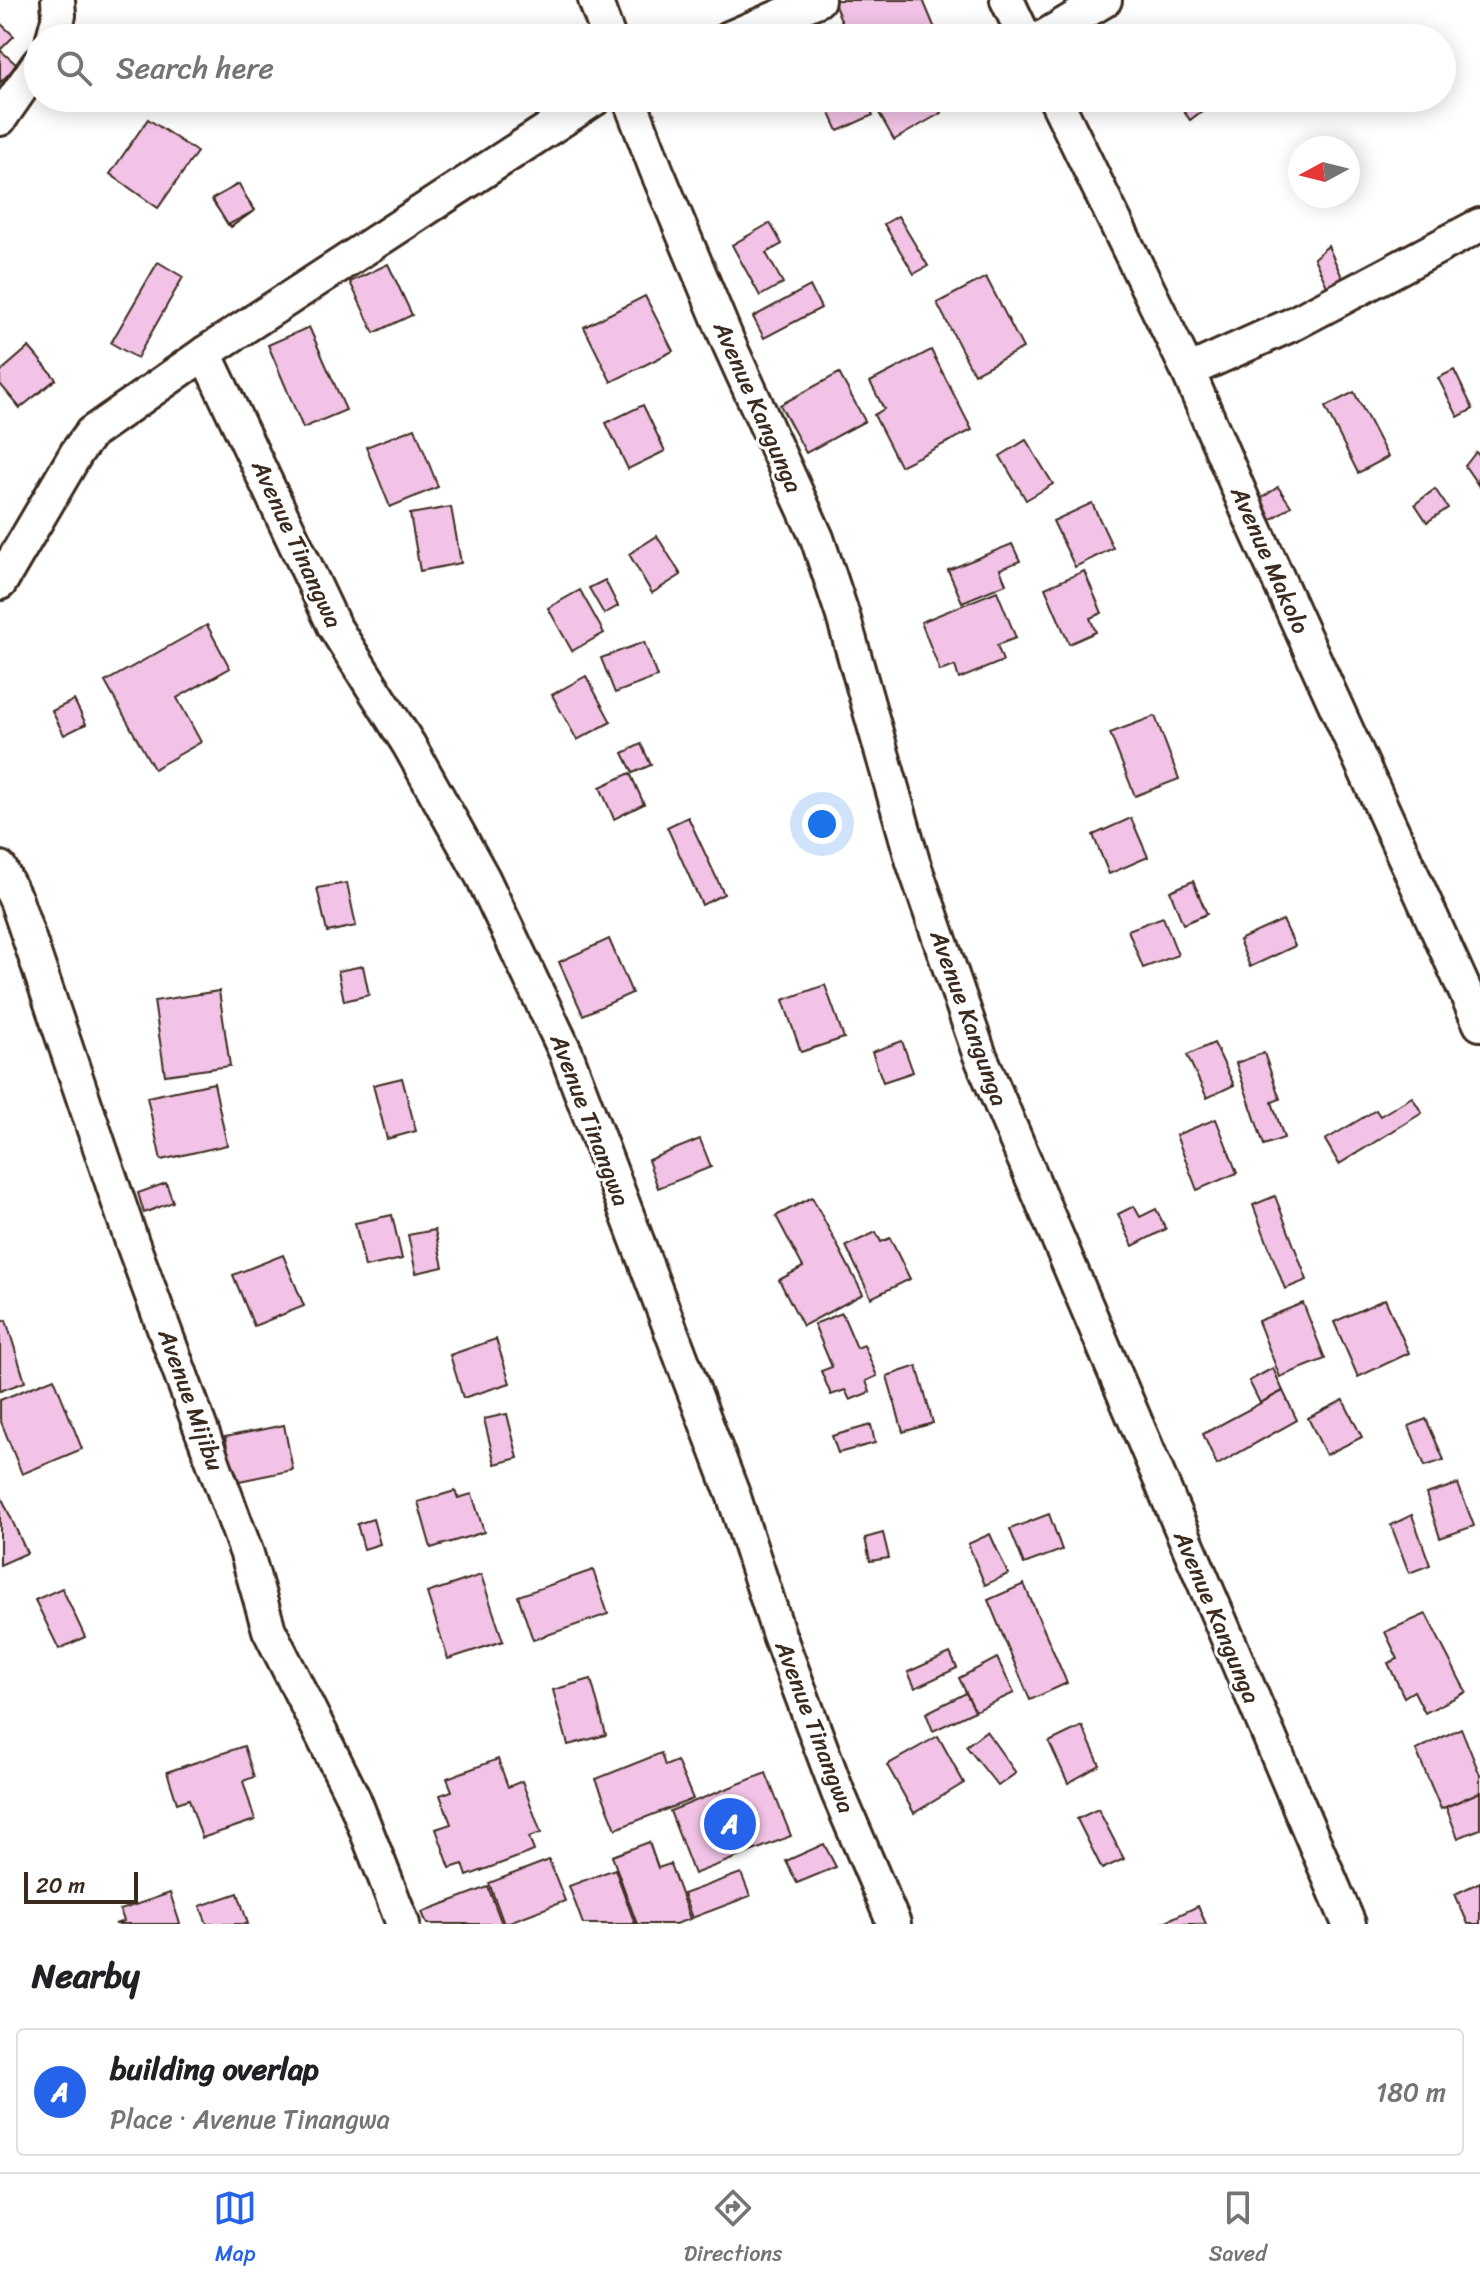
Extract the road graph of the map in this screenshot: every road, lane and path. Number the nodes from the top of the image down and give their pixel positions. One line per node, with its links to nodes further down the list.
1 (58, 0): 6 (street)
2 (595, 0): 7 (street)
3 (818, 0): 8 (street)
4 (1007, 0): 9 (street)
5 (1105, 0): 10 (street)
6 (57, 24)
7 (604, 24)
8 (762, 24)
9 (1018, 24)
10 (1065, 24)
11 (24, 84): 15 (street)
12 (575, 112): 17 (street)
13 (634, 112): 24 (street, Avenue Kangunga)
14 (1062, 112): 18 (street, Avenue Makolo)
15 (0, 119)
16 (1480, 225): 18 (street)
17 (205, 353): 19 (street); 23 (street, Avenue Tinangwa)
18 (1188, 371): 21 (street, Avenue Makolo)
19 (0, 583)
20 (0, 868): 22 (street, Avenue Mijibu)
21 (1480, 1024)
22 (403, 1924)
23 (894, 1924)
24 (1349, 1924)

